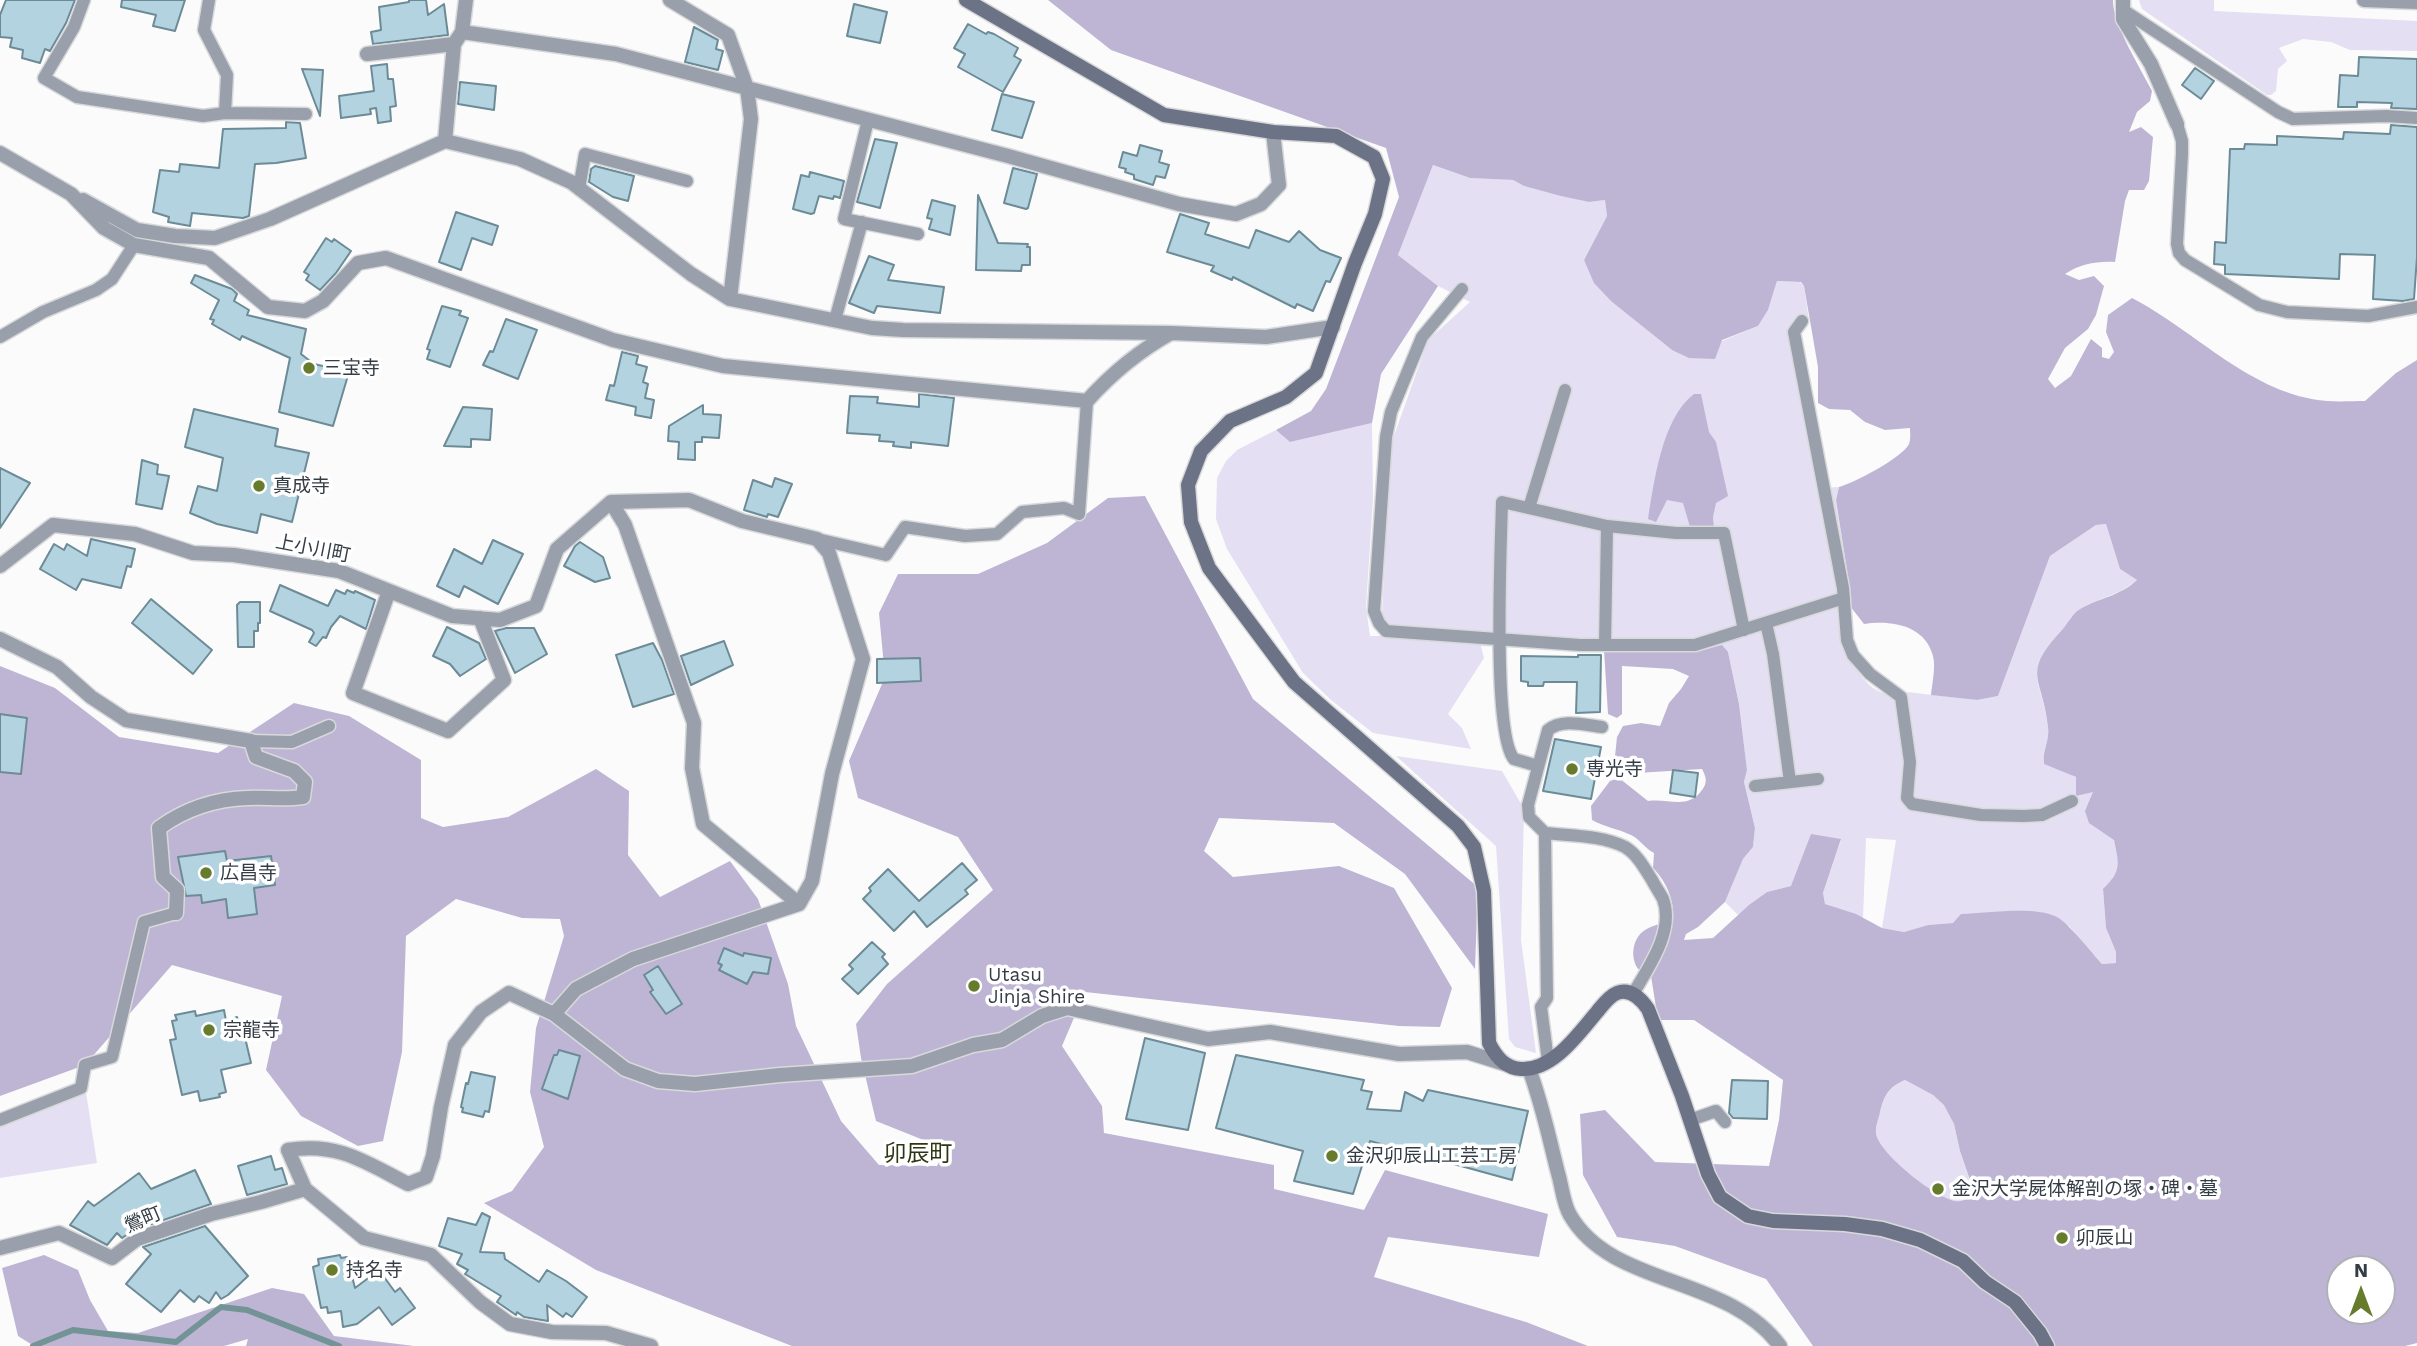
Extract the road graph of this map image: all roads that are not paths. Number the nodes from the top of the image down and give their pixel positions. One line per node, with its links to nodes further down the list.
1 (84, 0): 12 (lane)
2 (209, 0): 12 (lane)
3 (466, 0): 9 (street)
4 (670, 0): 11 (street)
5 (966, 0): 17 (street)
6 (2364, 0): 7 (street)
7 (2417, 2)
8 (2123, 5): 14 (lane); 16 (street)
9 (458, 38): 10 (street); 11 (street); 18 (street)
10 (367, 54)
11 (747, 88): 15 (street); 27 (street)
12 (225, 113): 13 (lane)
13 (306, 114)
14 (2417, 118)
15 (868, 120): 17 (street); 23 (lane)
16 (2177, 124): 28 (lane)
17 (1273, 132): 31 (street)
18 (445, 141): 21 (street); 22 (street)
19 (0, 153): 22 (street)
20 (687, 181): 21 (lane)
21 (579, 189): 27 (street)
22 (71, 194): 25 (street)
23 (862, 222): 24 (lane); 29 (lane)
24 (918, 234)
25 (134, 245): 33 (lane); 35 (street)
26 (1462, 289): 47 (lane)
27 (730, 299): 29 (street)
28 (2417, 307)
29 (835, 320): 32 (street)
30 (1802, 321): 42 (lane)
31 (1333, 327): 32 (street); 63 (street)
32 (1171, 333): 35 (street)
33 (0, 337)
34 (1565, 390): 37 (lane)
35 (1087, 401): 39 (lane)
36 (611, 502): 39 (street); 43 (street, 上小川町); 58 (street)
37 (1529, 508): 38 (lane); 47 (lane)
38 (1607, 526): 45 (lane); 48 (lane)
39 (817, 539): 58 (street)
40 (0, 566): 41 (street, 上小川町)
41 (389, 591): 43 (street, 上小川町); 43 (street)
42 (1844, 598): 44 (lane); 56 (lane)
43 (480, 618)
44 (1766, 623): 45 (lane); 54 (lane)
45 (1744, 630): 48 (lane)
46 (0, 639): 51 (street)
47 (1499, 640): 48 (lane); 52 (lane)
48 (1605, 645)
49 (329, 726): 51 (lane)
50 (1602, 727): 52 (lane)
51 (251, 741): 59 (street)
52 (1538, 766): 57 (lane)
53 (1818, 779): 54 (lane)
54 (1790, 782): 55 (lane)
55 (1755, 786)
56 (2072, 801)
57 (1545, 833): 60 (lane); 62 (lane)
58 (799, 904): 61 (street)
59 (176, 914): 65 (lane)
60 (1633, 994): 62 (street); 66 (street)
61 (554, 1014): 63 (street); 68 (street)
62 (1548, 1061): 64 (street)
63 (1504, 1064): 64 (street)
64 (1529, 1069): 71 (street)
65 (0, 1120)
66 (1690, 1120): 67 (lane); 72 (street)
67 (1725, 1122)
68 (305, 1189): 69 (street, 鶯町); 70 (street)
69 (0, 1248)
70 (651, 1346)
71 (1780, 1346)
72 (2047, 1346)

